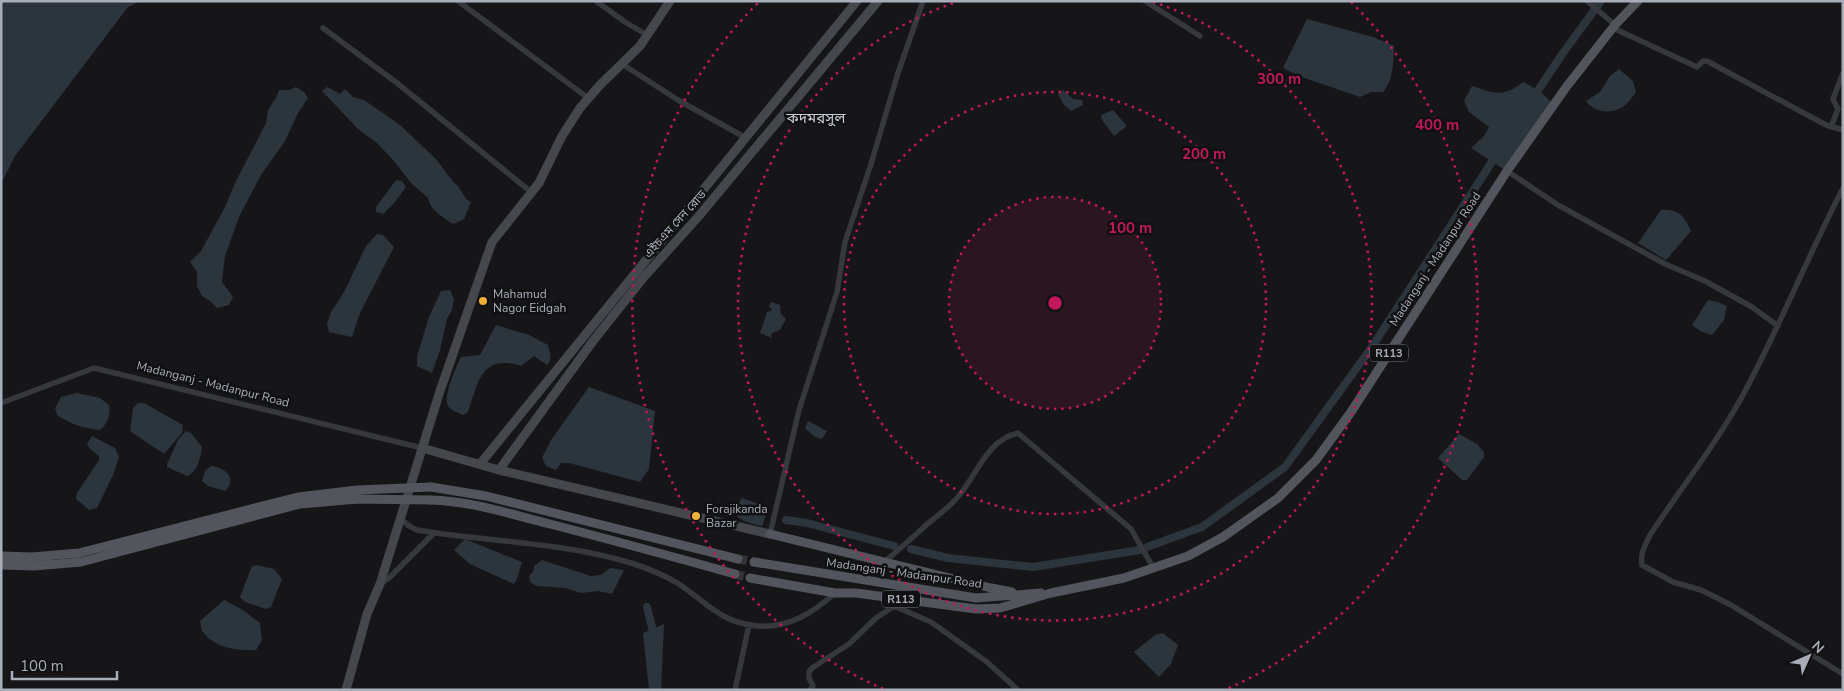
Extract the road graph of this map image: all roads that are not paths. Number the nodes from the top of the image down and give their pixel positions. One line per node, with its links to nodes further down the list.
1 (458, 1): 16 (street)
2 (596, 1): 12 (street)
3 (670, 1): 12 (main road)
4 (857, 1): 19 (main road, এইচএম সেন রোড)
5 (878, 1): 27 (main road, এইচএম সেন রোড)
6 (923, 1): 30 (street)
7 (1145, 1): 13 (street)
8 (1587, 1): 10 (street)
9 (1638, 1): 10 (main road, Madanganj - Madanpur Road / R113)
10 (1613, 25): 17 (street); 20 (main road, Madanganj - Madanpur Road / R113)
11 (324, 28): 22 (street)
12 (647, 35): 14 (main road)
13 (1200, 36)
14 (622, 64): 16 (main road); 19 (street)
15 (1843, 73): 17 (street)
16 (588, 98): 22 (main road)
17 (1831, 127): 18 (street)
18 (1843, 130)
19 (746, 138): 26 (main road, এইচএম সেন রোড)
20 (1507, 172): 23 (street); 36 (main road, Madanganj - Madanpur Road / R113)
21 (1843, 188): 23 (street)
22 (531, 192): 25 (main road)
23 (1778, 326): 44 (street)
24 (1, 403): 25 (street, Madanganj - Madanpur Road)
25 (422, 448): 26 (main road); 28 (main road)
26 (480, 464): 27 (main road)
27 (499, 470): 30 (main road)
28 (401, 518): 29 (street); 39 (main road)
29 (434, 533): 39 (street); 43 (street)
30 (770, 534): 33 (main road)
31 (1, 556): 32 (main road, bridge)
32 (738, 560)
33 (885, 561): 36 (street); 42 (main road)
34 (754, 562): 42 (main road, Madanganj - Madanpur Road / R113)
35 (1, 565): 37 (main road, bridge)
36 (1154, 569): 41 (main road, Madanganj - Madanpur Road / R113)
37 (735, 574)
38 (750, 578): 40 (main road, Madanganj - Madanpur Road / R113)
39 (380, 584): 45 (main road)
40 (835, 593): 41 (main road, Madanganj - Madanpur Road / R113); 43 (street)
41 (1051, 593): 42 (main road, Madanganj - Madanpur Road / R113)
42 (1024, 594)
43 (749, 624): 46 (street)
44 (1843, 674)
45 (346, 690)
46 (735, 690)
47 (810, 690): 48 (street)
48 (1018, 690)

